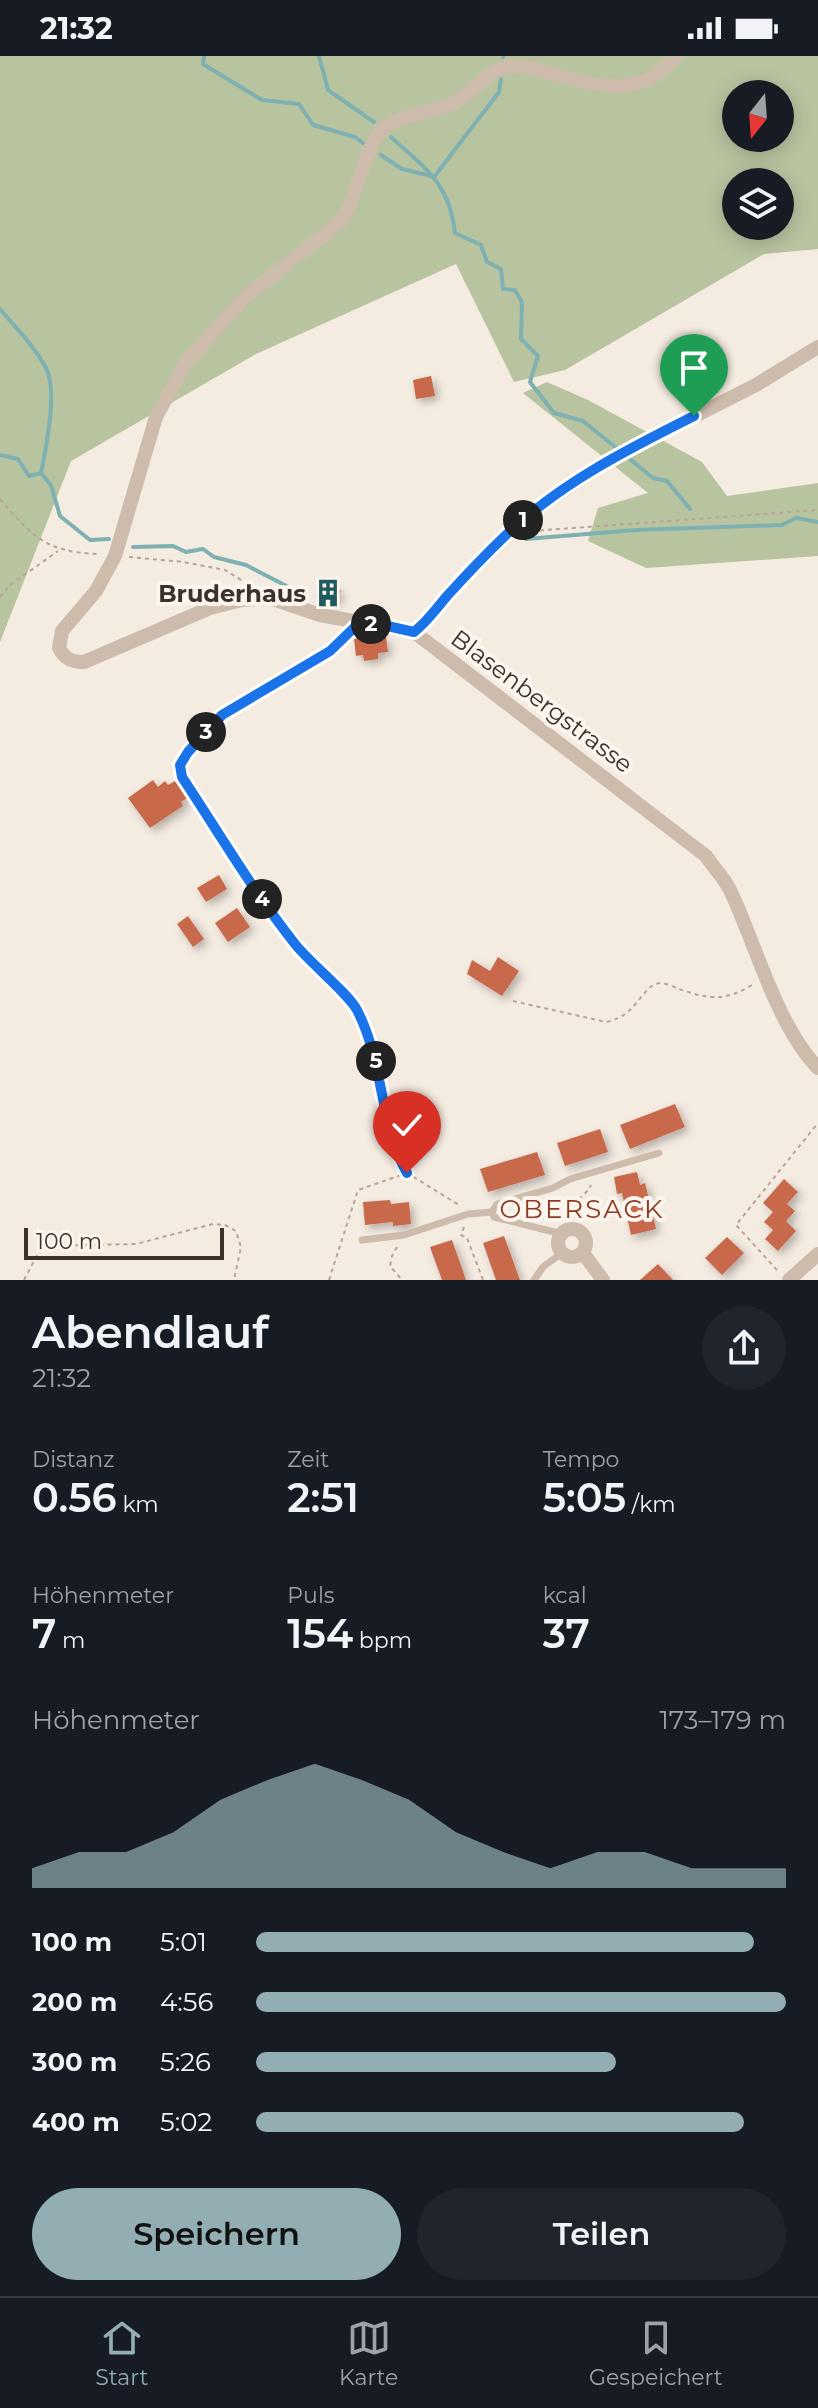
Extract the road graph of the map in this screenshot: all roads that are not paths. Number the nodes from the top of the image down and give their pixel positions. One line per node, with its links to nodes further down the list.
1 (677, 56): 3 (street, Blasenbergstrasse)
2 (818, 347): 4 (street)
3 (358, 624): 4 (street, Blasenbergstrasse); 5 (lane)
4 (414, 632): 6 (street, Blasenbergstrasse)
5 (255, 890)
6 (818, 1068)
7 (659, 1153): 8 (lane)
8 (492, 1212): 9 (lane); 10 (lane)
9 (562, 1234): 11 (street); 12 (street)
10 (362, 1240)
11 (562, 1253): 12 (street); 15 (lane)
12 (583, 1253): 16 (street)
13 (818, 1254): 14 (street)
14 (786, 1278)
15 (534, 1280)
16 (603, 1280)

